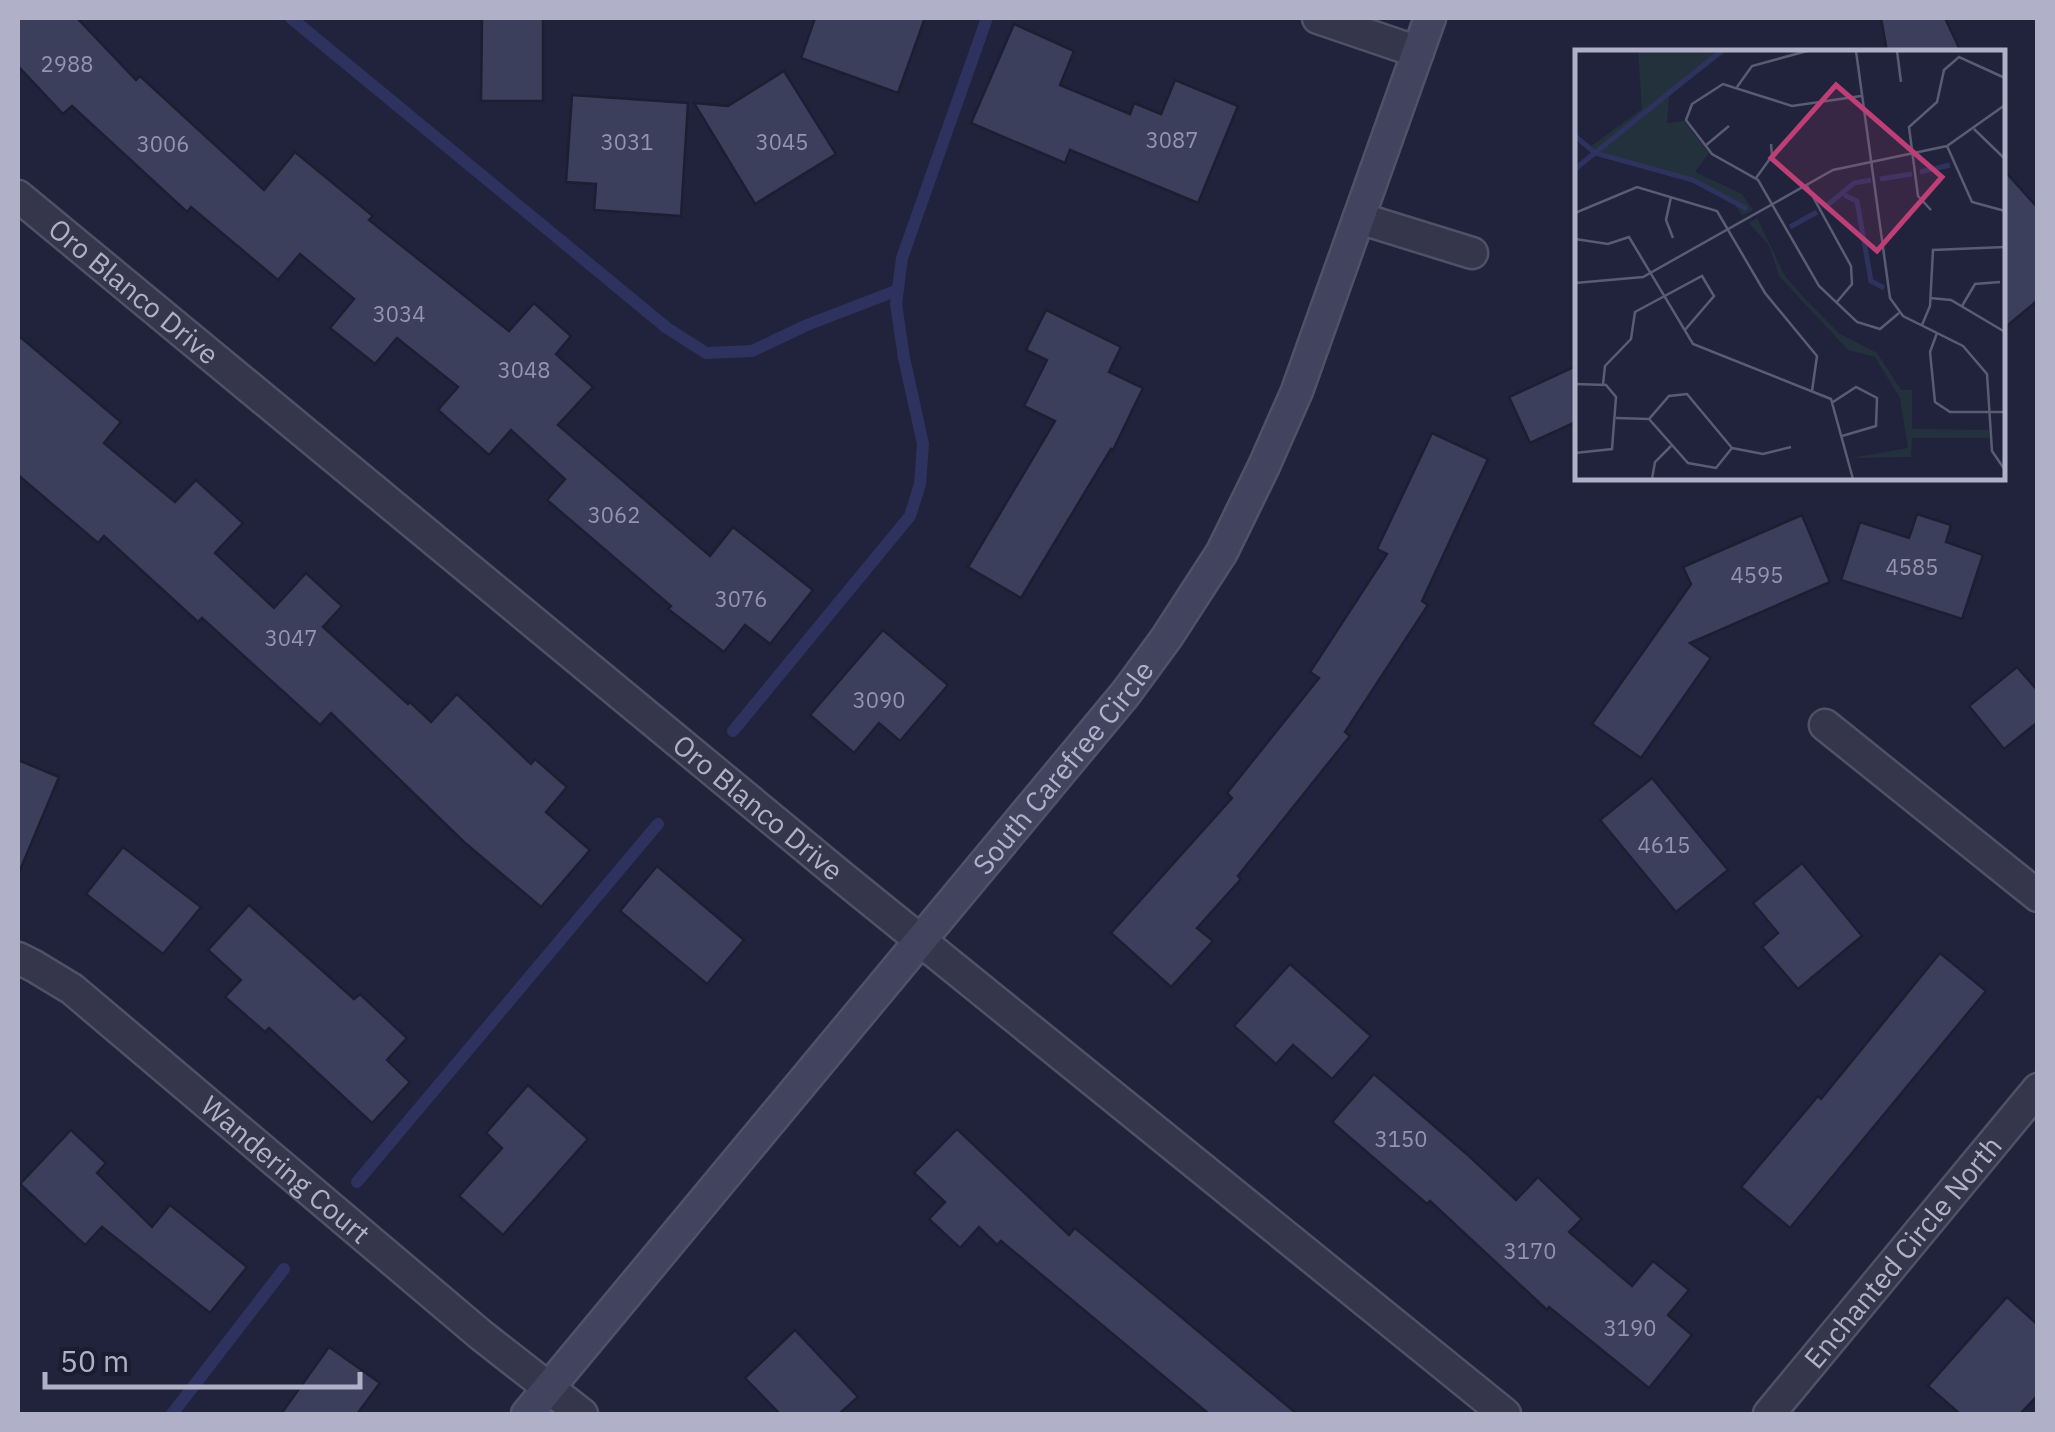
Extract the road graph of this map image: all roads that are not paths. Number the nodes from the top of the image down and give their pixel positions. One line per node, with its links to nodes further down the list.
1 (1318, 18): 3 (street)
2 (1430, 18): 3 (main road, South Carefree Circle)
3 (1418, 52): 5 (main road, South Carefree Circle)
4 (18, 196): 9 (street, Oro Blanco Drive)
5 (1359, 218): 6 (street); 9 (main road, South Carefree Circle)
6 (1472, 254)
7 (1825, 725): 8 (street)
8 (2038, 896)
9 (920, 941): 12 (main road, South Carefree Circle); 15 (street, Oro Blanco Drive)
10 (18, 958): 12 (street, Wandering Court)
11 (2038, 1088): 16 (street, Enchanted Circle North)
12 (548, 1388): 13 (main road, South Carefree Circle); 14 (street, Wandering Court)
13 (527, 1414)
14 (582, 1414)
15 (1505, 1414)
16 (1769, 1414)

